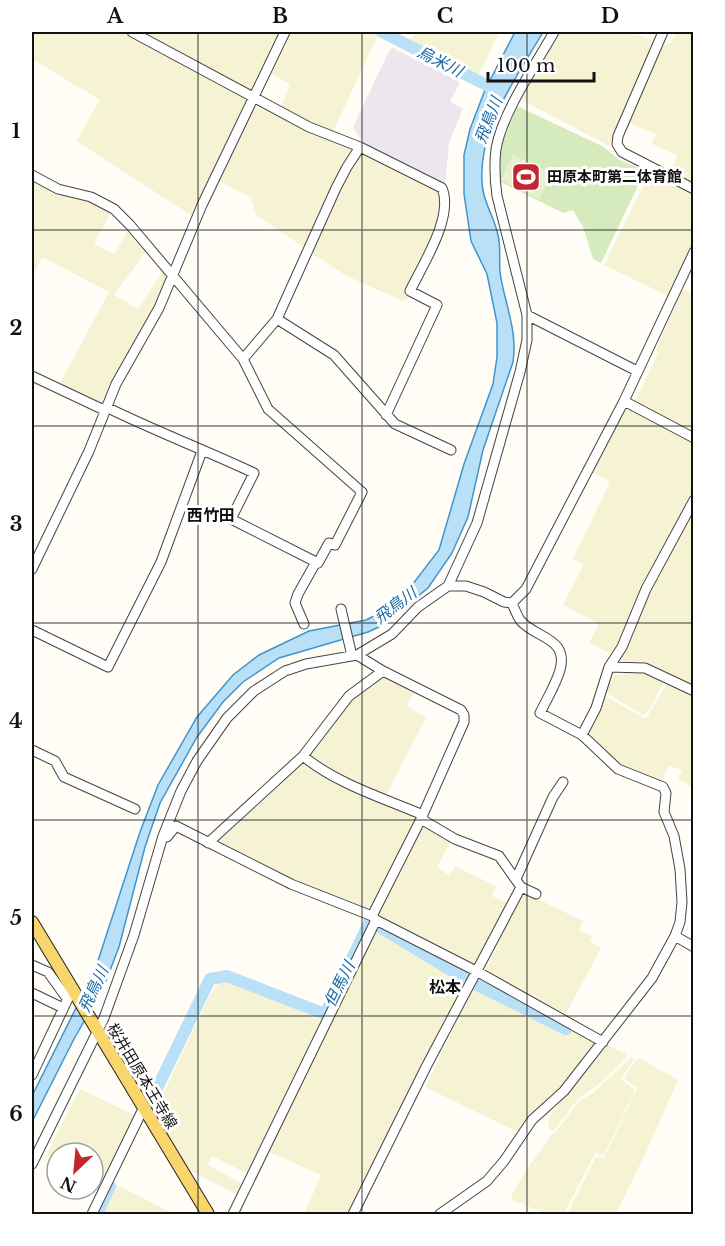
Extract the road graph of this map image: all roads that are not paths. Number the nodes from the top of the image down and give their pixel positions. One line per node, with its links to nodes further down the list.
1 (132, 32): 5 (street)
2 (285, 32): 5 (street)
3 (554, 32): 11 (street)
4 (663, 32): 8 (street)
5 (252, 97): 6 (street); 10 (street)
6 (360, 147): 12 (street); 18 (street)
7 (32, 175): 10 (street)
8 (693, 189)
9 (693, 252): 14 (street)
10 (174, 276): 13 (street); 17 (street)
11 (527, 315): 14 (street); 25 (street)
12 (277, 319): 13 (street); 18 (street)
13 (243, 359): 23 (street)
14 (637, 371): 16 (street)
15 (32, 375): 17 (street)
16 (624, 401): 19 (street); 26 (street)
17 (105, 409): 21 (street); 24 (street)
18 (386, 416): 20 (street)
19 (693, 438)
20 (451, 450)
21 (202, 451): 23 (street); 29 (street)
22 (693, 500): 31 (street)
23 (316, 562): 28 (street)
24 (32, 569)
25 (448, 586): 26 (street); 30 (street)
26 (512, 603): 34 (street)
27 (342, 611): 30 (street)
28 (304, 624)
29 (32, 630)
30 (355, 656): 32 (street); 40 (street)
31 (609, 667): 33 (street); 34 (street)
32 (383, 671): 36 (street); 39 (street)
33 (693, 691)
34 (582, 735): 46 (street)
35 (32, 750): 38 (street)
36 (303, 756): 39 (street); 41 (street)
37 (563, 782): 42 (street)
38 (135, 809)
39 (422, 817): 42 (street); 44 (street)
40 (163, 836): 41 (street); 53 (street)
41 (208, 843): 44 (street)
42 (519, 883): 43 (street); 49 (street)
43 (536, 894)
44 (374, 918): 49 (street); 60 (street)
45 (32, 922): 51 (main road, 桜井田原本王寺線)
46 (675, 936): 47 (street); 54 (street)
47 (693, 947)
48 (32, 965): 51 (street)
49 (478, 972): 54 (street); 61 (street)
50 (32, 993): 52 (street)
51 (70, 993): 52 (street); 53 (main road, 桜井田原本王寺線)
52 (63, 1008): 55 (street)
53 (98, 1033): 56 (main road, 桜井田原本王寺線); 57 (street)
54 (603, 1042): 62 (street)
55 (32, 1070)
56 (144, 1107): 58 (street); 59 (main road, 桜井田原本王寺線)
57 (32, 1164)
58 (92, 1215)
59 (208, 1215)
60 (232, 1215)
61 (353, 1215)
62 (440, 1215)

